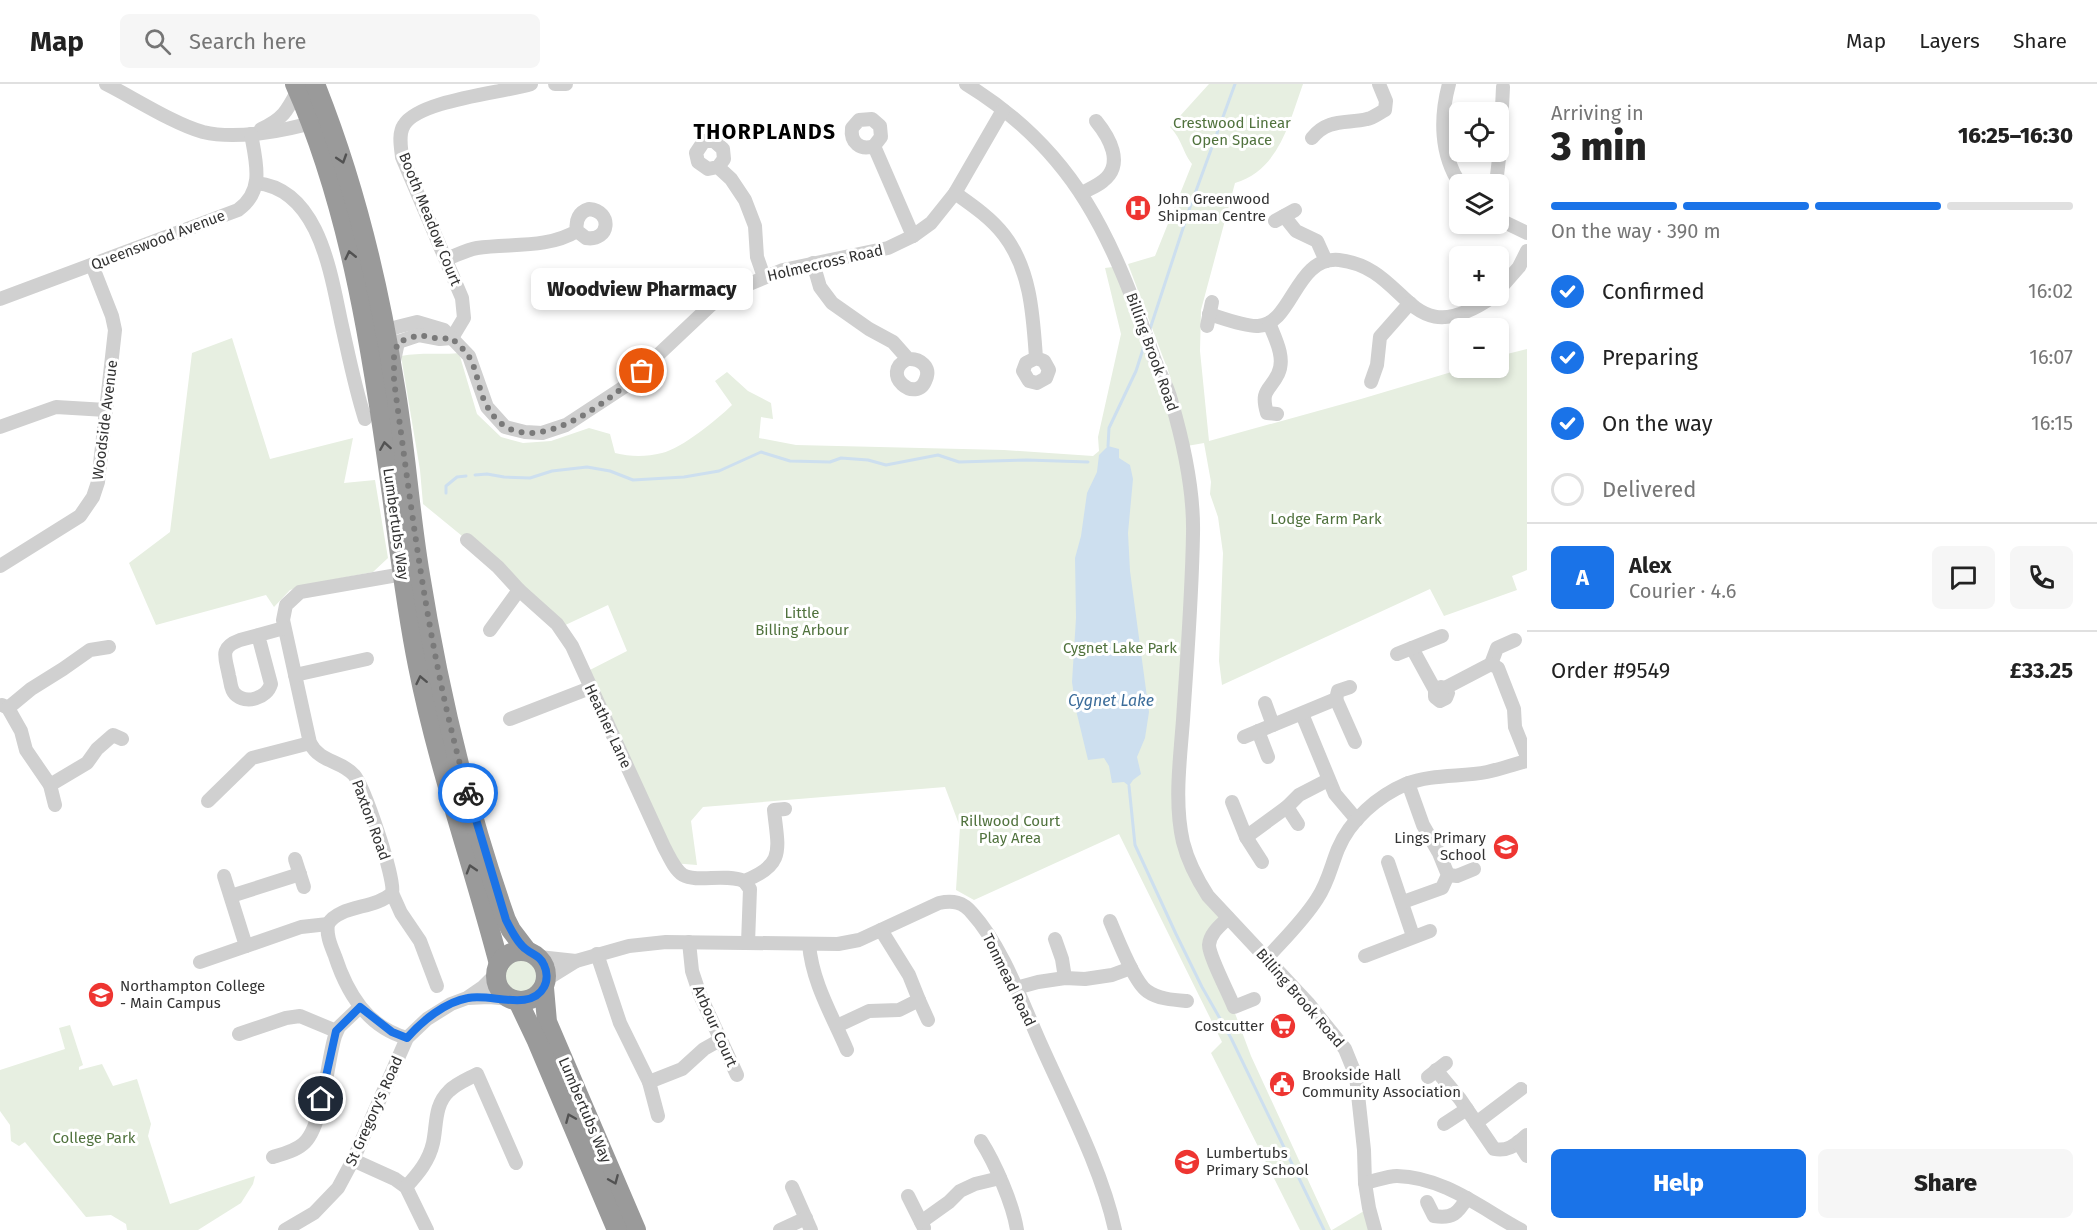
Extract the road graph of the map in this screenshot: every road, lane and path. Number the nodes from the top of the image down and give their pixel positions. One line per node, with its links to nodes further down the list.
1 (106, 84): 13 (street)
2 (531, 84): 28 (street, Booth Meadow Court)
3 (555, 84): 4 (street)
4 (566, 84)
5 (966, 84): 10 (street, Billing Brook Road)
6 (1379, 84): 14 (street)
7 (1449, 84): 17 (street)
8 (303, 86): 11 (highway, Lumbertubs Way); 13 (street)
9 (1503, 87): 18 (street)
10 (1003, 110): 20 (street, Holmecross Road); 21 (street, Billing Brook Road)
11 (319, 120): 13 (street); 39 (highway, Lumbertubs Way, one-way to 11); 39 (highway, Lumbertubs Way, one-way to 39)
12 (1096, 121): 21 (street)
13 (251, 134): 19 (street)
14 (1312, 138)
15 (874, 146): 26 (street)
16 (718, 167): 32 (street)
17 (1455, 174)
18 (1497, 174)
19 (256, 183): 31 (street, Queenswood Avenue); 47 (street)
20 (955, 193): 26 (street, Holmecross Road); 41 (street)
21 (1082, 193): 100 (street, Billing Brook Road)
22 (1285, 216): 29 (street)
23 (1509, 224): 25 (street)
24 (577, 231): 28 (street)
25 (1527, 233)
26 (913, 236): 30 (street, Holmecross Road)
27 (1527, 251): 33 (street)
28 (446, 259): 40 (street, Booth Meadow Court)
29 (1326, 261): 35 (street); 38 (street)
30 (813, 263): 32 (street, Holmecross Road); 42 (street)
31 (92, 265): 34 (street, Queenswood Avenue); 45 (street, Woodside Avenue)
32 (764, 277): 40 (street, Holmecross Road)
33 (1509, 278)
34 (0, 299)
35 (1410, 303): 36 (street); 44 (street)
36 (1478, 306)
37 (1209, 314): 38 (street)
38 (1269, 323): 46 (street)
39 (383, 333): 40 (street, Holmecross Road); 43 (highway, Lumbertubs Way); 51 (highway, Lumbertubs Way, one-way to 39)
40 (452, 338): 43 (street)
41 (1036, 358)
42 (908, 359)
43 (394, 381): 111 (highway, Lumbertubs Way)
44 (1371, 382)
45 (106, 410): 48 (street); 50 (street, Woodside Avenue)
46 (1277, 414)
47 (365, 419)
48 (0, 427)
49 (466, 540): 52 (street, Heather Lane)
50 (0, 566)
51 (403, 574): 53 (street); 118 (highway, Lumbertubs Way, one-way to 51)
52 (519, 590): 54 (street); 65 (street, Heather Lane)
53 (284, 628): 55 (street); 63 (street)
54 (490, 630)
55 (258, 635): 55 (street)
56 (1442, 636): 59 (street)
57 (1515, 640): 62 (street)
58 (109, 647): 68 (street)
59 (1412, 648): 60 (street); 62 (street)
60 (1397, 654)
61 (367, 659): 63 (street)
62 (1491, 664): 78 (street)
63 (295, 675): 75 (street)
64 (1350, 687): 66 (street)
65 (590, 688): 70 (street); 96 (street, Heather Lane)
66 (1336, 699): 69 (street); 76 (street)
67 (1265, 703): 71 (street)
68 (4, 706): 81 (street)
69 (1302, 714): 71 (street); 79 (street)
70 (510, 719)
71 (1273, 725): 72 (street)
72 (1258, 731): 73 (street); 77 (street)
73 (1244, 737)
74 (122, 739): 81 (street)
75 (310, 743): 82 (street); 97 (street, Paxton Road)
76 (1354, 743)
77 (1268, 757)
78 (1527, 759): 80 (street)
79 (1328, 780): 85 (street); 87 (street)
80 (1408, 783): 87 (street); 94 (street)
81 (50, 785): 84 (street)
82 (208, 801)
83 (1232, 802): 89 (street)
84 (55, 805)
85 (1287, 807): 88 (street); 89 (street)
86 (785, 809): 96 (street)
87 (1357, 820): 114 (street)
88 (1299, 824)
89 (1246, 837): 91 (street)
90 (295, 859): 98 (street)
91 (1262, 862)
92 (1388, 862): 99 (street)
93 (1474, 869): 94 (street)
94 (1448, 875): 99 (street)
95 (224, 876): 98 (street)
96 (744, 881): 108 (street)
97 (392, 893): 102 (street); 121 (street, Paxton Road)
98 (231, 896): 110 (street)
99 (1403, 902): 105 (street)
100 (1228, 918): 114 (street, Billing Brook Road); 124 (street)
101 (1110, 921): 117 (street)
102 (328, 924): 110 (street); 128 (street)
103 (881, 930): 109 (street, Tonmead Road); 122 (street, Tonmead Road); 126 (street)
104 (1430, 932): 105 (street)
105 (1413, 936): 113 (street)
106 (1055, 939): 119 (street)
107 (689, 942): 108 (street, Tonmead Road); 112 (street, Tonmead Road); 134 (street, Arbour Court)
108 (748, 943): 109 (street, Tonmead Road)
109 (808, 944): 130 (street)
110 (246, 946): 116 (street)
111 (533, 954): 115 (street, Tonmead Road); 118 (highway); 120 (highway)
112 (597, 954): 115 (street, Tonmead Road); 138 (street)
113 (1365, 956)
114 (1267, 958): 151 (street, Billing Brook Road)
115 (576, 961): 120 (street, Tonmead Road)
116 (200, 962)
117 (1131, 968): 119 (street); 127 (street)
118 (497, 969): 123 (street); 125 (highway)
119 (1065, 978): 122 (street)
120 (545, 984): 125 (highway); 162 (highway, Lumbertubs Way, one-way to 162)
121 (437, 986)
122 (1016, 988): 165 (street, Tonmead Road)
123 (467, 998): 125 (street); 133 (street, St Gregory's Road)
124 (1254, 999)
125 (515, 1000): 161 (highway, Lumbertubs Way, one-way to 125)
126 (919, 1000): 129 (street); 130 (street)
127 (1187, 1001)
128 (360, 1007): 131 (street); 133 (street)
129 (928, 1020)
130 (837, 1026): 135 (street)
131 (336, 1031): 132 (street); 147 (street)
132 (239, 1034)
133 (407, 1038): 148 (street, St Gregory's Road)
134 (720, 1040): 137 (street, Arbour Court); 138 (street)
135 (847, 1050)
136 (1437, 1070): 140 (street)
137 (737, 1075)
138 (649, 1082): 141 (street)
139 (1521, 1089): 142 (street)
140 (1467, 1109): 142 (street); 143 (street)
141 (658, 1116)
142 (1476, 1123): 144 (street)
143 (1444, 1124)
144 (1523, 1138): 146 (street)
145 (981, 1141): 150 (street)
146 (1527, 1156)
147 (273, 1157)
148 (353, 1160): 152 (street); 160 (street, St Gregory's Road)
149 (516, 1163): 152 (street)
150 (1000, 1178): 158 (street); 164 (street)
151 (1365, 1183): 155 (street); 166 (street, Billing Brook Road)
152 (406, 1187): 159 (street)
153 (792, 1187): 157 (street)
154 (908, 1196): 158 (street)
155 (1467, 1198): 156 (street); 167 (street)
156 (1427, 1202)
157 (809, 1224): 163 (street)
158 (923, 1226)
159 (424, 1229)
160 (285, 1230)
161 (616, 1230)
162 (636, 1230)
163 (780, 1230)
164 (1017, 1230)
165 (1115, 1230)
166 (1376, 1230)
167 (1521, 1230)

